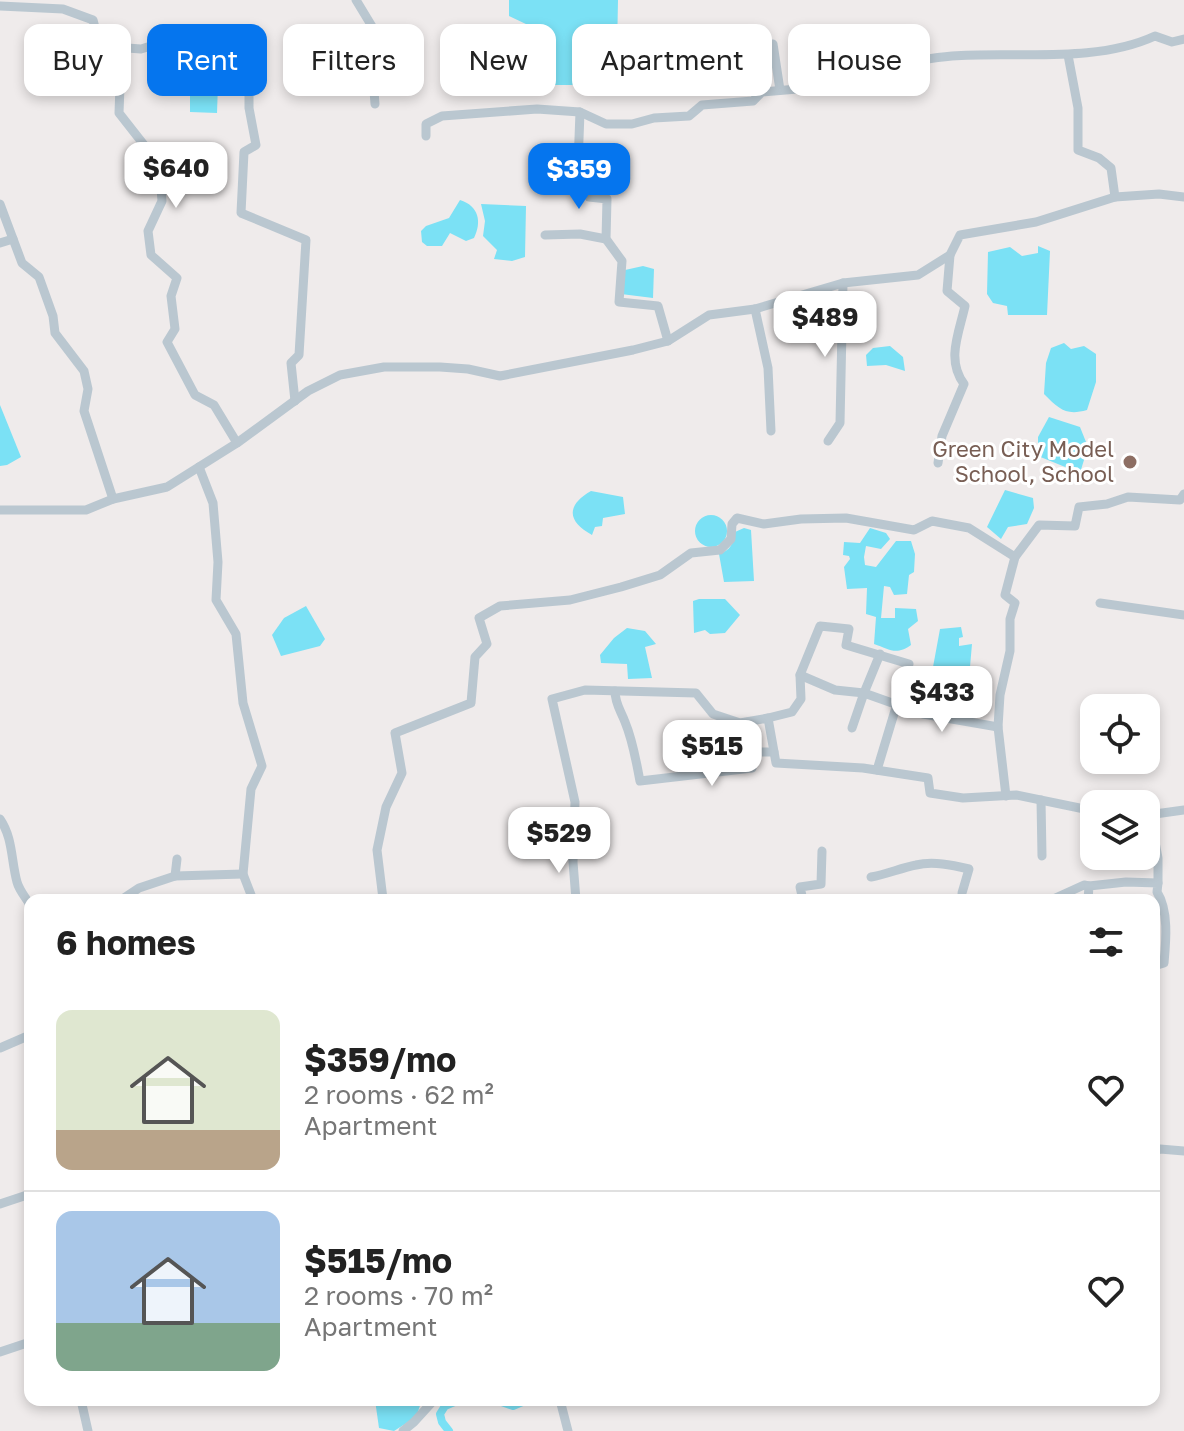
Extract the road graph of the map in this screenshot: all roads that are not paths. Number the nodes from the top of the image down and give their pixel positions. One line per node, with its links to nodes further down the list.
1 (356, 0): 11 (street)
2 (64, 5): 3 (street); 4 (street)
3 (0, 6)
4 (94, 24)
5 (1184, 39): 8 (street)
6 (773, 44): 9 (street)
7 (131, 48): 25 (street)
8 (1068, 55): 9 (street); 14 (street)
9 (780, 90): 12 (street)
10 (120, 96): 28 (street)
11 (375, 104)
12 (580, 112): 13 (street); 19 (street)
13 (426, 136)
14 (1115, 197): 15 (street); 21 (street)
15 (1184, 197)
16 (0, 204): 18 (street)
17 (545, 235): 19 (street)
18 (13, 239): 20 (street); 32 (street)
19 (606, 239): 24 (street)
20 (0, 243)
21 (950, 255): 22 (street); 29 (street)
22 (843, 283): 23 (street); 27 (street)
23 (755, 309): 24 (street); 26 (street)
24 (668, 341): 25 (street)
25 (295, 401): 28 (street)
26 (771, 431)
27 (828, 441)
28 (237, 443): 30 (street)
29 (938, 463)
30 (199, 467): 32 (street); 57 (street)
31 (1184, 494): 34 (street)
32 (113, 499): 33 (street)
33 (0, 510)
34 (1015, 557): 43 (street); 65 (street)
35 (1100, 603): 36 (street)
36 (1184, 615)
37 (880, 654): 38 (street); 40 (street); 41 (street)
38 (800, 675): 40 (street); 42 (street)
39 (615, 691): 42 (street); 45 (street); 66 (street)
40 (864, 693): 41 (street); 44 (street)
41 (897, 703): 43 (street); 46 (street)
42 (768, 718): 45 (street)
43 (998, 727): 47 (street)
44 (852, 728)
45 (774, 752): 46 (street)
46 (877, 770): 47 (street)
47 (1006, 796): 48 (street)
48 (1041, 800): 49 (street); 54 (street)
49 (1080, 808)
50 (1184, 810): 51 (street)
51 (1160, 813)
52 (0, 819): 71 (street)
53 (822, 851): 67 (street)
54 (1042, 856)
55 (177, 859): 58 (street)
56 (1158, 870): 60 (street)
57 (243, 874): 58 (street); 64 (street)
58 (175, 876): 63 (street)
59 (871, 877): 62 (street)
60 (1158, 883): 61 (street); 70 (street)
61 (1089, 886): 68 (street); 69 (street)
62 (962, 893)
63 (130, 894)
64 (251, 894)
65 (383, 894)
66 (576, 894)
67 (802, 894)
68 (1064, 894)
69 (1088, 894)
70 (1158, 894)
71 (24, 895)
72 (1160, 896): 73 (street)
73 (1160, 964)
74 (24, 1038): 75 (street)
75 (0, 1048)
76 (1160, 1149): 77 (street)
77 (1184, 1151)
78 (24, 1197): 79 (street)
79 (0, 1204)
80 (24, 1344): 81 (street)
81 (0, 1352)
82 (82, 1406): 85 (street)
83 (429, 1406): 86 (street)
84 (562, 1406): 87 (street)
85 (88, 1431)
86 (403, 1431)
87 (568, 1431)

